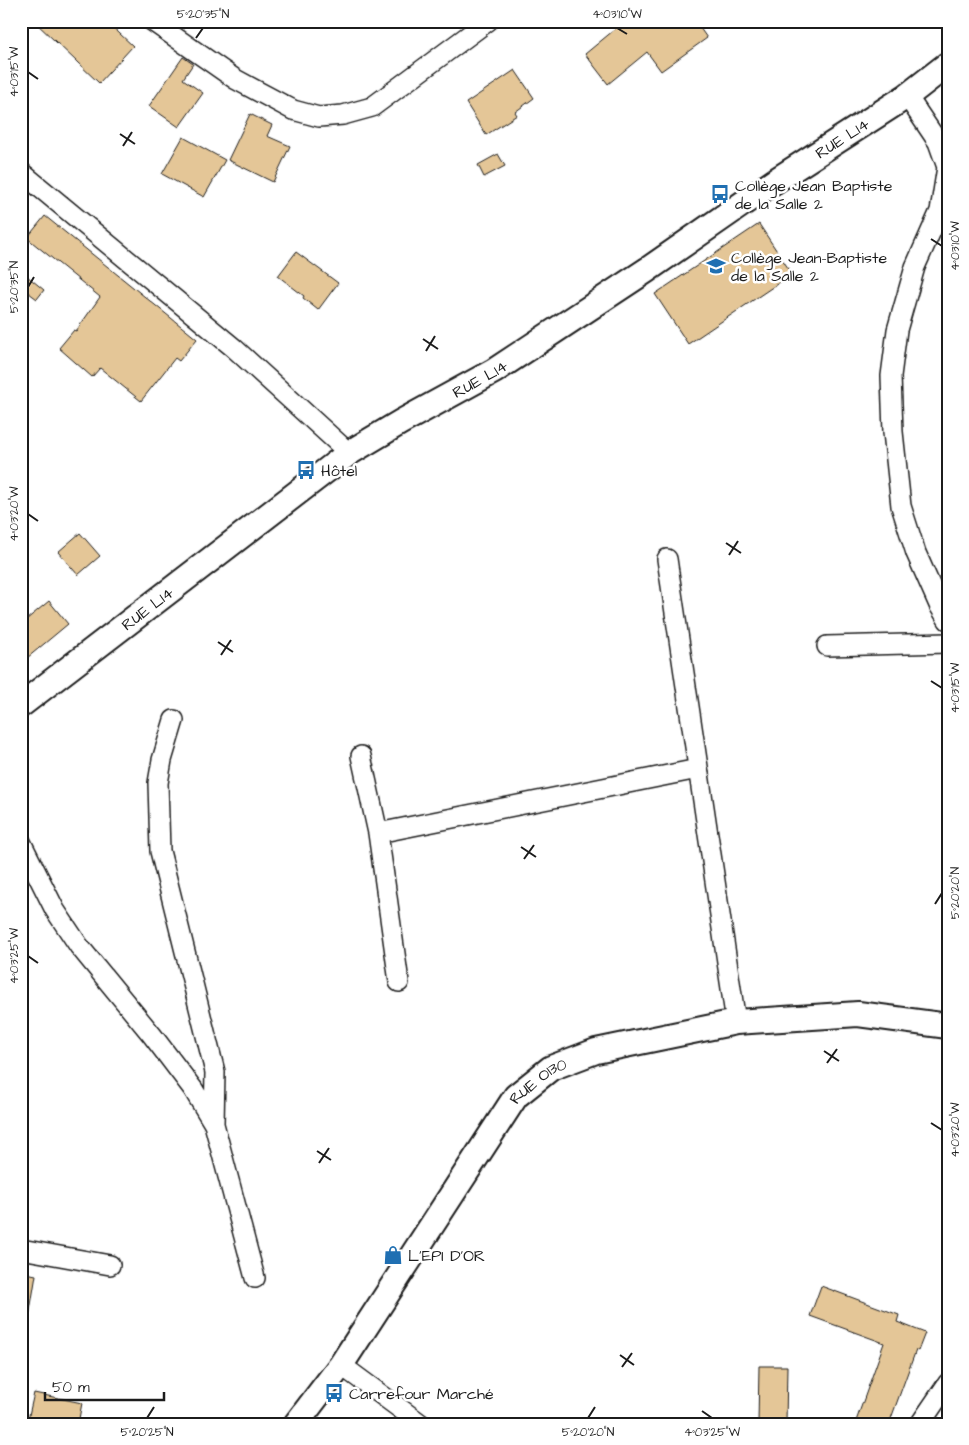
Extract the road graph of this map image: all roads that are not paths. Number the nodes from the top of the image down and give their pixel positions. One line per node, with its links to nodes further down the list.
1 (152, 21): 2 (street)
2 (488, 21)
3 (948, 64): 4 (street, RUE L14)
4 (907, 96): 6 (street, RUE L14); 8 (street)
5 (21, 172): 6 (street)
6 (349, 453): 11 (street, RUE L14)
7 (667, 559): 14 (street)
8 (948, 620)
9 (948, 643): 10 (street)
10 (827, 646)
11 (21, 705)
12 (174, 720): 20 (street)
13 (362, 756): 15 (street)
14 (698, 769): 15 (street); 18 (street)
15 (378, 833): 17 (street)
16 (21, 842): 20 (street)
17 (399, 982)
18 (736, 1022): 19 (street, RUE O130); 24 (street, RUE O130)
19 (948, 1026)
20 (214, 1124): 23 (street)
21 (21, 1249): 22 (street)
22 (110, 1265)
23 (255, 1278)
24 (342, 1364): 26 (street, RUE O130); 27 (street)
25 (948, 1383): 28 (street)
26 (296, 1424)
27 (421, 1424)
28 (920, 1424)

